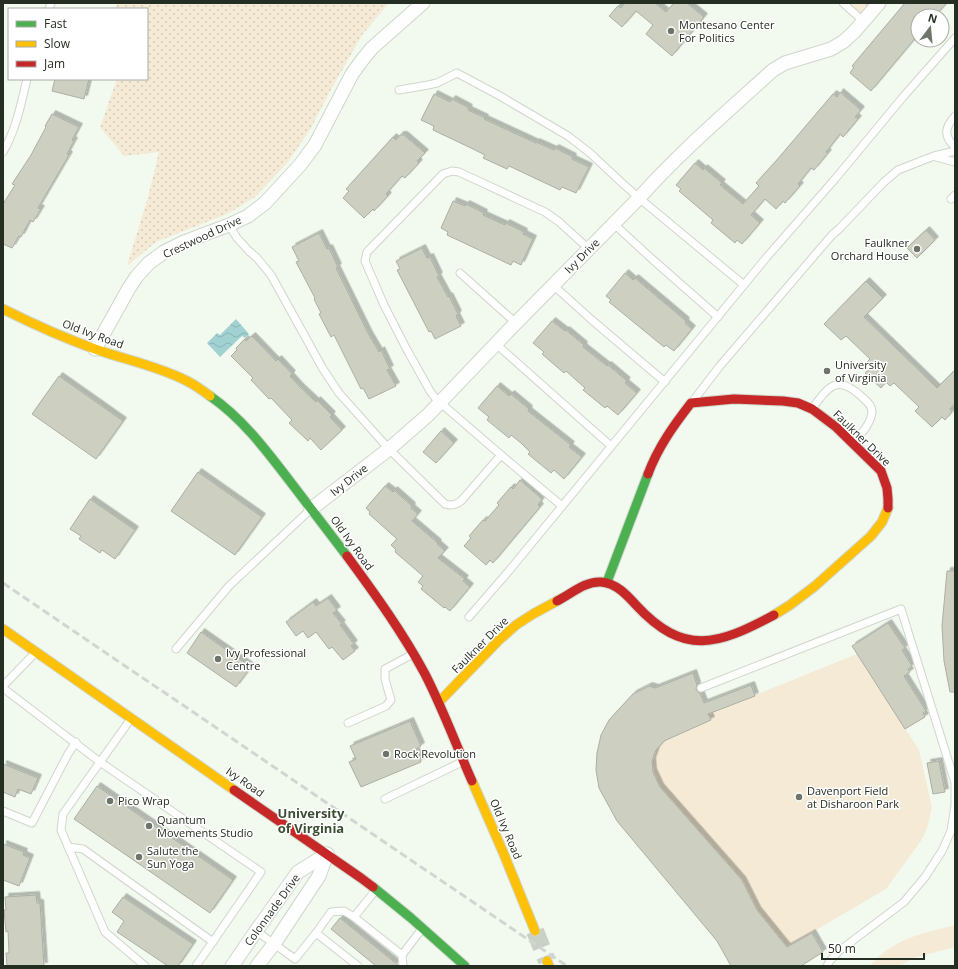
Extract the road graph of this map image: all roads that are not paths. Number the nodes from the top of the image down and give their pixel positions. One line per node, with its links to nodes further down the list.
1 (423, 3): 18 (street, Crestwood Drive)
2 (843, 3): 4 (lane)
3 (879, 3): 4 (street, Ivy Drive)
4 (863, 21): 16 (street, Ivy Drive)
5 (955, 38): 22 (lane)
6 (27, 80): 10 (lane)
7 (399, 90): 16 (lane)
8 (955, 116): 11 (lane)
9 (3, 135): 10 (lane)
10 (9, 140): 13 (lane)
11 (955, 147)
12 (955, 151): 14 (lane)
13 (3, 152)
14 (934, 156): 15 (lane); 30 (lane)
15 (955, 162)
16 (639, 198): 17 (street, Ivy Drive); 22 (lane)
17 (614, 224): 19 (street, Ivy Drive); 24 (lane)
18 (229, 225): 27 (street, Crestwood Drive); 34 (lane)
19 (589, 249): 21 (street, Ivy Drive); 29 (lane)
20 (460, 273): 25 (lane)
21 (553, 285): 25 (street, Ivy Drive); 28 (lane)
22 (744, 285): 24 (lane)
23 (3, 309): 27 (street, Old Ivy Road)
24 (718, 318): 28 (lane)
25 (516, 323): 26 (street, Ivy Drive)
26 (496, 344): 29 (street, Ivy Drive); 33 (lane)
27 (94, 349): 37 (street, Old Ivy Road)
28 (665, 382): 33 (lane)
29 (440, 402): 34 (street, Ivy Drive); 35 (lane)
30 (691, 403): 31 (street, Faulkner Drive); 38 (street)
31 (812, 409): 32 (street, Faulkner Drive); 32 (lane)
32 (853, 444): 38 (street, Faulkner Drive)
33 (611, 446): 36 (lane)
34 (389, 449): 35 (lane); 37 (street, Ivy Drive)
35 (501, 455): 36 (lane)
36 (562, 506): 39 (lane)
37 (311, 509): 41 (lane); 43 (street, Old Ivy Road)
38 (607, 582): 46 (street, Faulkner Drive)
39 (470, 617)
40 (3, 629): 42 (street, Ivy Road)
41 (176, 649)
42 (36, 652): 44 (lane); 47 (street, Ivy Road)
43 (413, 654): 46 (street, Old Ivy Road); 48 (lane)
44 (3, 687): 49 (lane)
45 (701, 688): 72 (lane)
46 (439, 702): 50 (street, Old Ivy Road)
47 (132, 718): 51 (lane); 55 (street, Ivy Road)
48 (348, 723)
49 (76, 742): 51 (lane); 53 (lane)
50 (464, 761): 52 (lane); 60 (street, Old Ivy Road)
51 (100, 762): 54 (lane); 62 (lane)
52 (384, 799)
53 (3, 811)
54 (68, 847): 62 (lane); 65 (lane)
55 (327, 854): 56 (street, Ivy Road); 59 (street, Colonnade Drive); 63 (street, Colonnade Drive)
56 (376, 890): 57 (lane); 58 (street, Ivy Road)
57 (354, 917): 61 (lane); 64 (lane)
58 (422, 927): 64 (lane); 71 (street, Ivy Road)
59 (256, 930): 63 (lane); 67 (street, Colonnade Drive)
60 (535, 931)
61 (316, 933): 63 (lane); 69 (lane)
62 (214, 942): 66 (lane)
63 (274, 944): 68 (street, Colonnade Drive)
64 (402, 955): 70 (lane)
65 (145, 966)
66 (196, 966)
67 (232, 966)
68 (257, 966)
69 (358, 966)
70 (403, 966)
71 (465, 966)
72 (827, 966)

